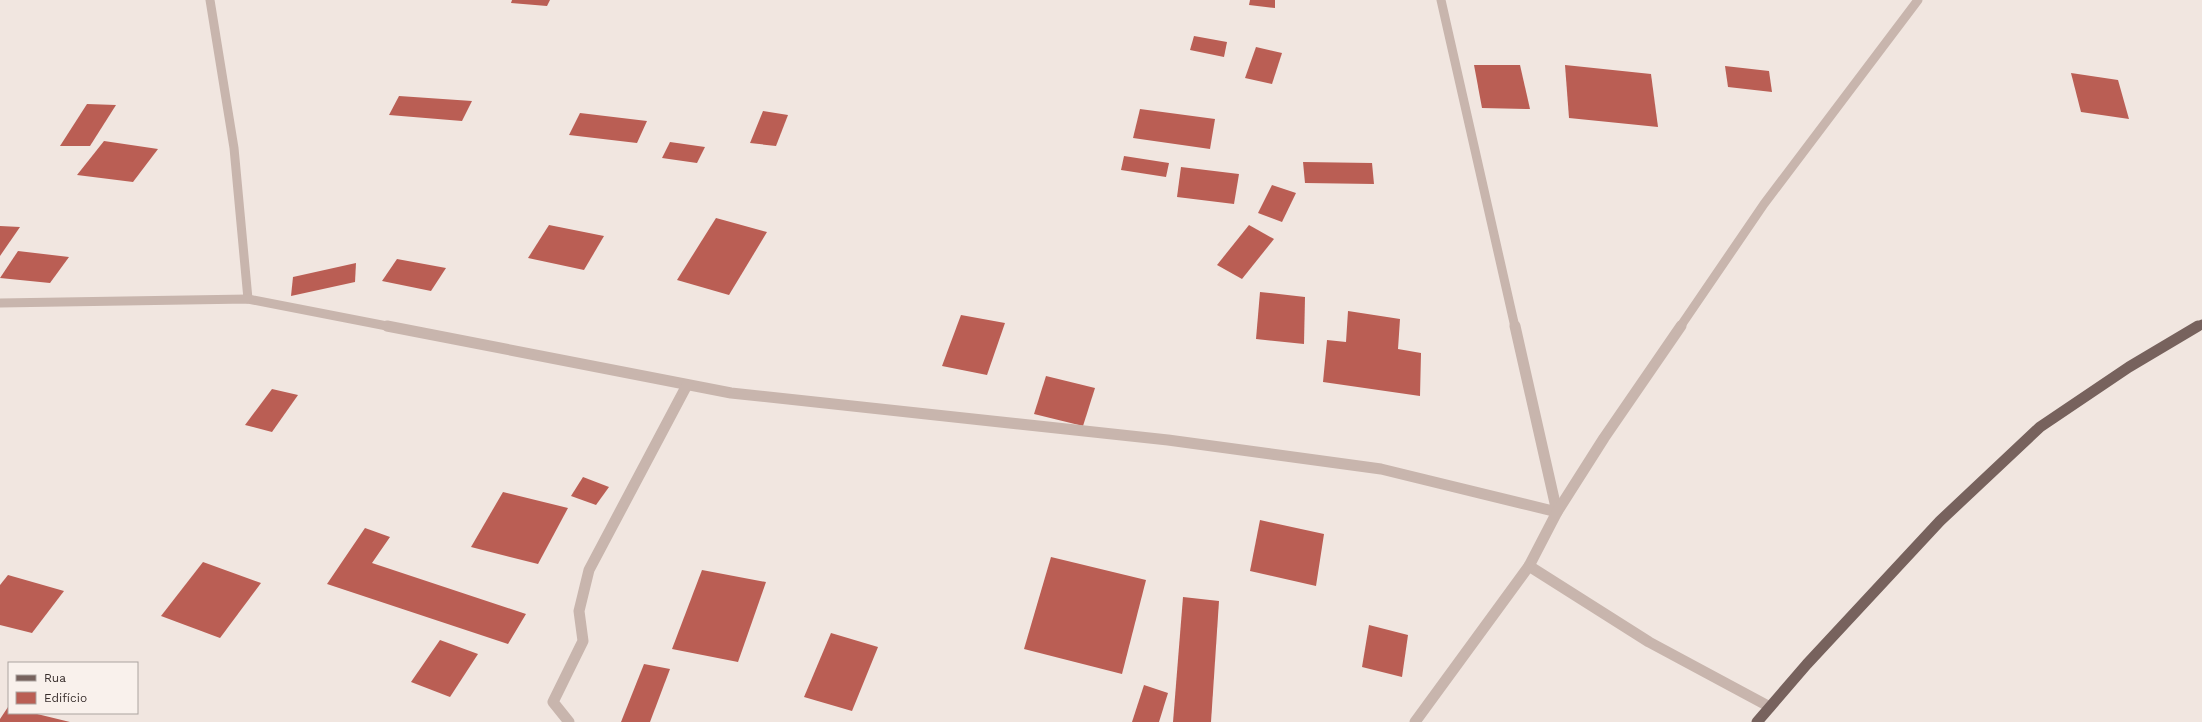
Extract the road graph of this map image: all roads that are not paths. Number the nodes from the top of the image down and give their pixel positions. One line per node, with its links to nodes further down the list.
1 (210, 0): 4 (street)
2 (1441, 0): 8 (street)
3 (1918, 0): 8 (street)
4 (248, 299): 5 (street); 7 (street)
5 (0, 303)
6 (2202, 324): 10 (main road)
7 (687, 385): 8 (street); 11 (street)
8 (1557, 512): 9 (street)
9 (1529, 566): 10 (street); 12 (street)
10 (1770, 707): 13 (main road)
11 (569, 722)
12 (1415, 722)
13 (1757, 722)

